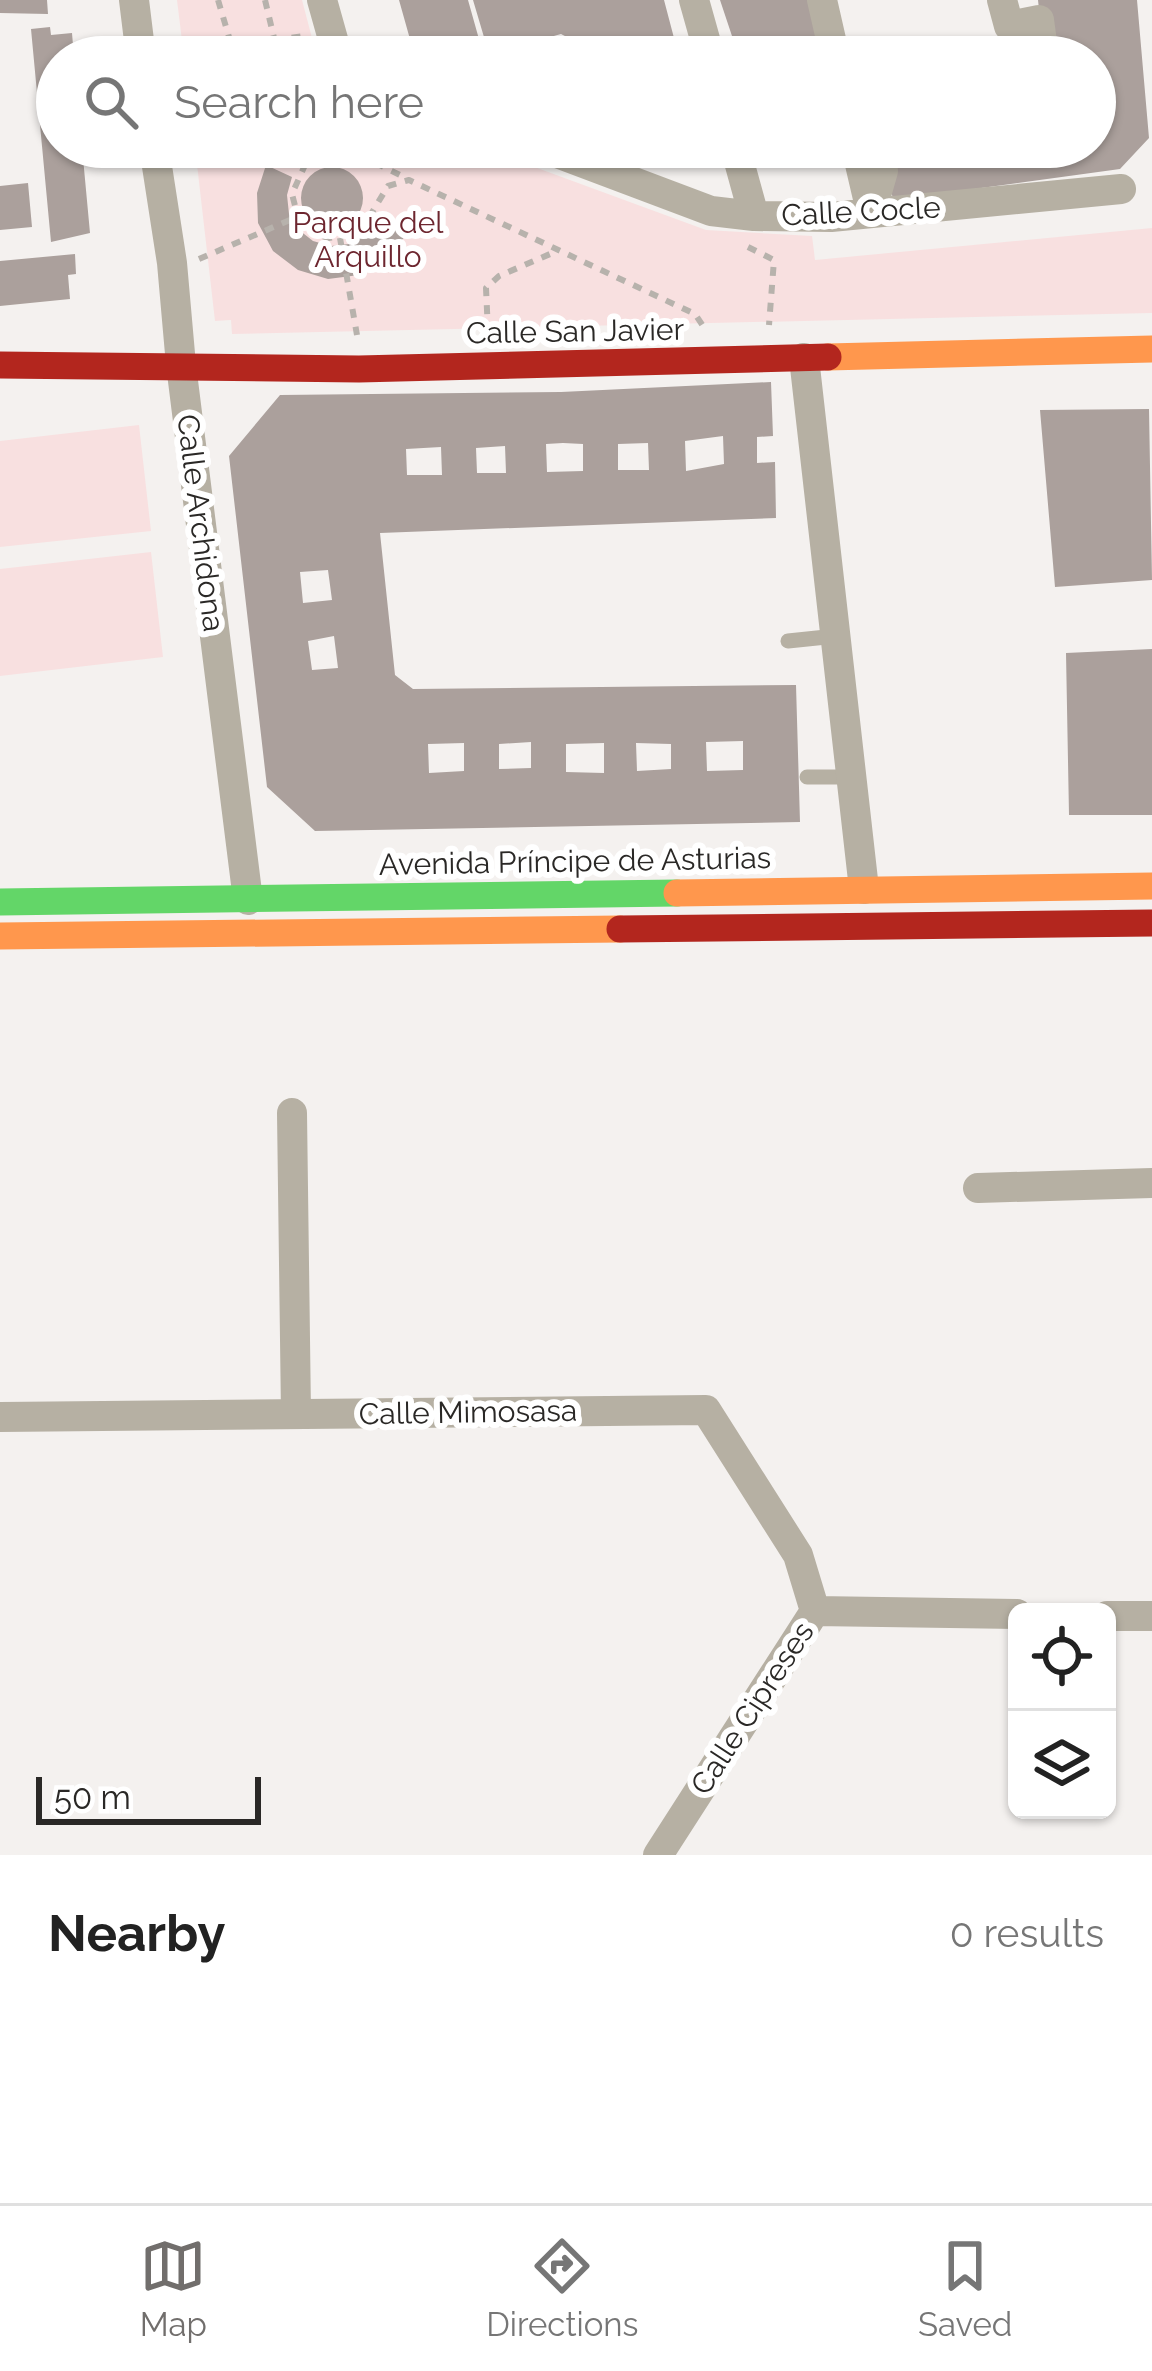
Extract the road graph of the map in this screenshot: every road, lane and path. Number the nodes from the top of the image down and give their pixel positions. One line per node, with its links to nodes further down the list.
1 (134, 0): 9 (street)
2 (218, 0): 10 (path)
3 (265, 0): 11 (path)
4 (322, 0): 13 (street)
5 (694, 0): 14 (street)
6 (822, 0): 15 (street)
7 (1002, 0): 16 (street)
8 (311, 34): 12 (path)
9 (138, 36)
10 (229, 36)
11 (274, 36)
12 (302, 36)
13 (332, 36)
14 (704, 36)
15 (830, 36)
16 (1041, 36)
17 (157, 168): 31 (street, Calle Archidona)
18 (303, 168): 27 (path)
19 (386, 168): 24 (path)
20 (597, 168): 28 (street, Calle Cocle)
21 (738, 168): 28 (street)
22 (861, 168): 26 (street)
23 (883, 168): 26 (street)
24 (410, 180): 29 (path); 30 (path)
25 (1120, 189): 26 (street, Calle Cocle)
26 (871, 213): 28 (street, Calle Cocle)
27 (298, 217): 29 (path); 31 (path)
28 (748, 230): 32 (path)
29 (340, 238): 39 (path)
30 (559, 250): 35 (path); 38 (path)
31 (172, 263): 37 (street, Calle Archidona)
32 (769, 321)
33 (1152, 349): 34 (street, Calle San Javier)
34 (804, 358): 35 (street, Calle San Javier); 40 (street)
35 (706, 361): 38 (street, Calle San Javier)
36 (0, 365): 37 (street, Calle San Javier)
37 (181, 365): 39 (street, Calle San Javier); 46 (street, Calle Archidona)
38 (489, 366): 39 (street, Calle San Javier)
39 (359, 369)
40 (836, 636): 41 (lane); 43 (street)
41 (788, 641)
42 (807, 777): 43 (lane)
43 (851, 777): 45 (street)
44 (1152, 886): 45 (street, Avenida Príncipe de Asturias)
45 (864, 889): 46 (street, Avenida Príncipe de Asturias)
46 (248, 900): 47 (street, Avenida Príncipe de Asturias)
47 (0, 902)
48 (1152, 923): 49 (street)
49 (0, 935)
50 (292, 1113): 53 (street)
51 (1152, 1183): 52 (street)
52 (978, 1188)
53 (296, 1414): 54 (street, Calle Mimosasa); 55 (street, Calle Mimosasa)
54 (0, 1417)
55 (814, 1611): 56 (street, Calle Cipreses); 59 (street, Calle Cipreses)
56 (1008, 1614)
57 (1116, 1616): 58 (street)
58 (1152, 1616)
59 (658, 1855)

